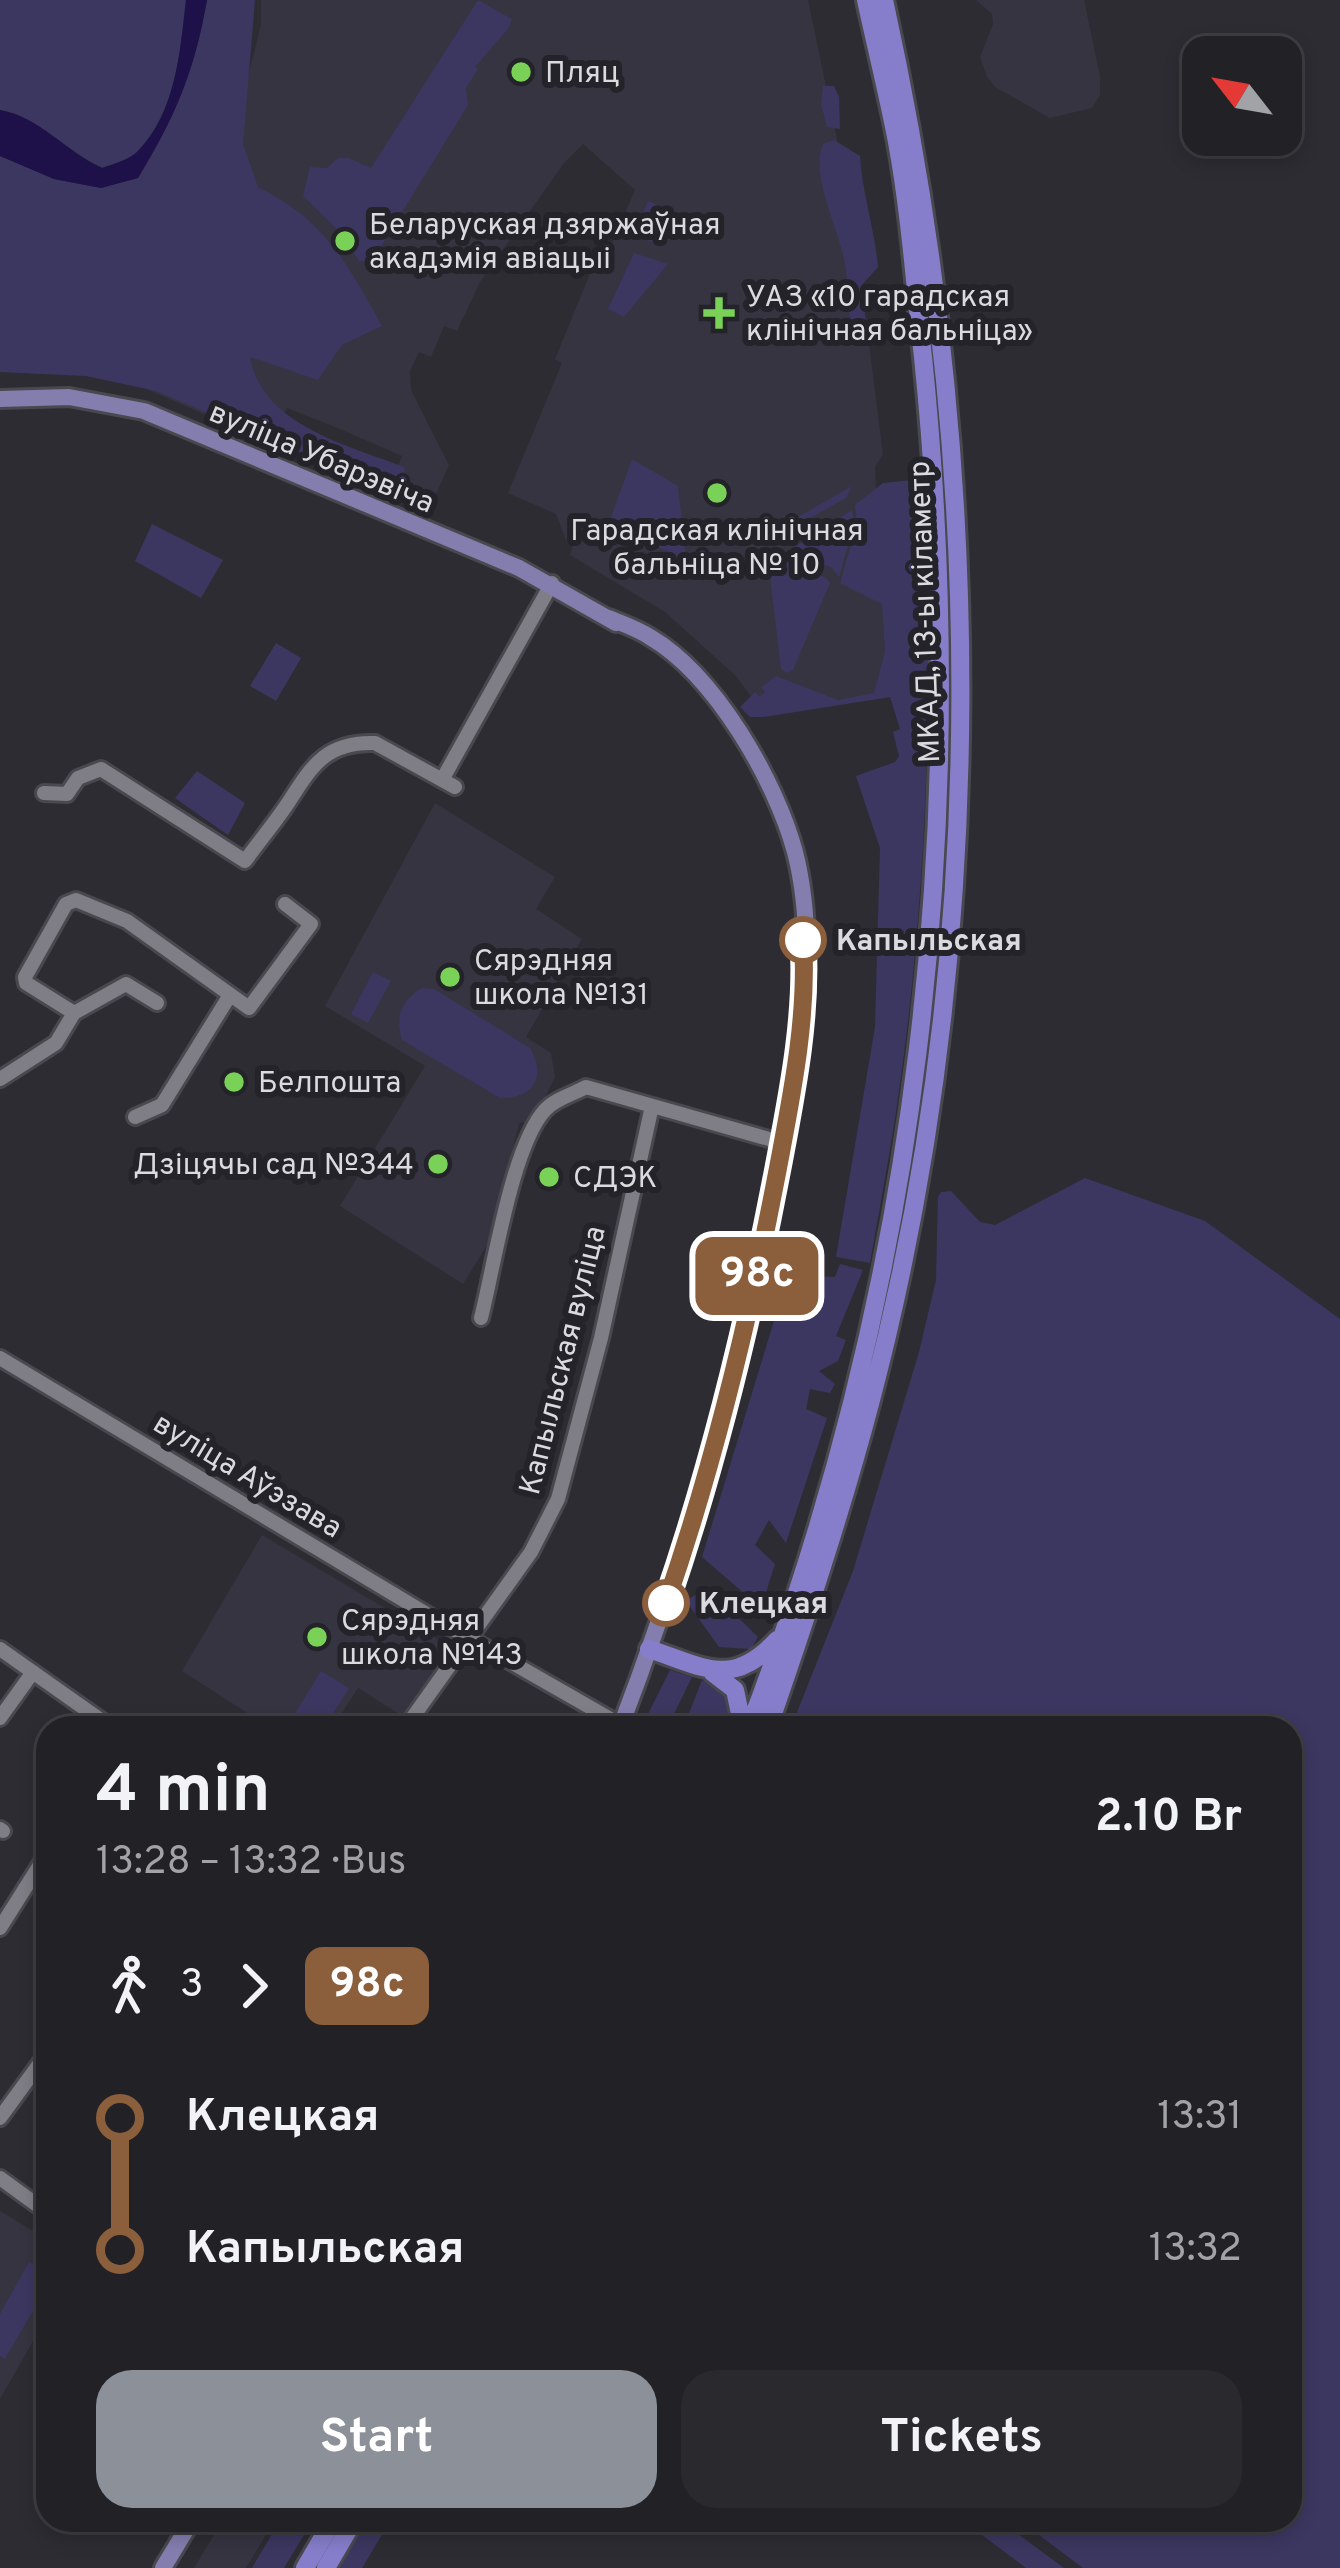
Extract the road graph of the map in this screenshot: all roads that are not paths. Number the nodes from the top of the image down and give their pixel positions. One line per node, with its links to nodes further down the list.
1 (866, 0): 16 (highway, МКАД, 13-ы кіламетр)
2 (884, 0): 4 (highway, МКАД, 13-ы кіламетр)
3 (900, 0): 4 (highway)
4 (892, 35): 16 (highway, МКАД, 13-ы кіламетр)
5 (0, 399): 6 (main road, вуліца Убарэвіча)
6 (552, 584): 7 (street); 15 (main road, вуліца Убарэвіча)
7 (44, 793)
8 (285, 904): 9 (street)
9 (230, 994): 11 (street); 14 (street)
10 (157, 1003): 11 (street)
11 (74, 1013): 12 (street)
12 (0, 1079)
13 (652, 1106): 15 (street); 17 (street); 20 (street, Капыльская вуліца)
14 (135, 1117)
15 (783, 1143): 22 (main road, вуліца Убарэвіча)
16 (901, 1223): 19 (highway); 31 (highway)
17 (481, 1318)
18 (0, 1358): 20 (street, вуліца Аўэзава)
19 (784, 1632): 23 (highway); 30 (highway)
20 (469, 1639): 26 (street, Капыльская вуліца); 27 (street, вуліца Аўэзава)
21 (0, 1649): 24 (street)
22 (650, 1649): 23 (highway); 28 (main road, вуліца Убарэвіча)
23 (704, 1668): 29 (highway)
24 (34, 1672): 25 (street); 32 (street)
25 (95, 1716)
26 (413, 1716)
27 (604, 1716)
28 (625, 1716)
29 (743, 1716)
30 (751, 1716)
31 (772, 1716)
32 (0, 1718)
33 (36, 1871): 34 (street)
34 (0, 1928)
35 (36, 2068): 36 (street)
36 (0, 2118)
37 (0, 2178): 38 (street)
38 (36, 2204)
39 (185, 2532): 42 (main road)
40 (335, 2532): 43 (highway)
41 (338, 2532): 44 (highway)
42 (163, 2568)
43 (305, 2568)
44 (326, 2568)

